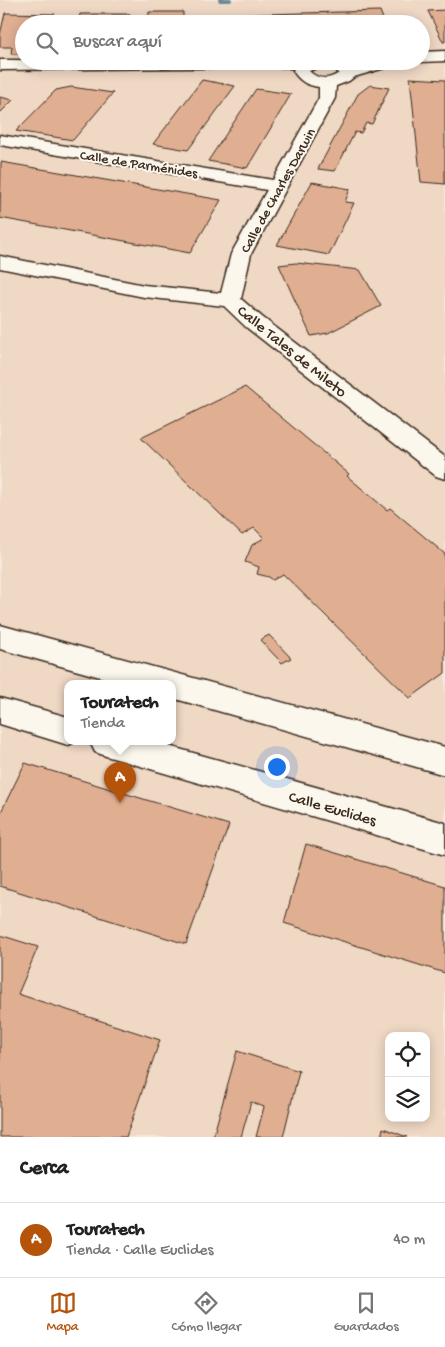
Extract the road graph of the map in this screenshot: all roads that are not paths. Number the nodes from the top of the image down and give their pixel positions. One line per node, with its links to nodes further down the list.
1 (445, 56): 2 (street)
2 (430, 57)
3 (0, 65): 4 (street)
4 (15, 65)
5 (301, 70): 9 (street)
6 (347, 70): 8 (street)
7 (362, 70): 8 (street)
8 (348, 74): 9 (street)
9 (328, 83): 11 (street, Calle de Charles Darwin)
10 (0, 140): 11 (street, Calle de Parménides)
11 (278, 186): 13 (street, Calle de Charles Darwin)
12 (0, 262): 13 (street, Calle Tales de Mileto)
13 (230, 300): 14 (street, Calle Tales de Mileto)
14 (445, 470)
15 (0, 637): 16 (street)
16 (153, 680)
17 (176, 686): 21 (street)
18 (0, 711): 19 (street)
19 (64, 730)
20 (116, 745): 22 (street, Calle Euclides)
21 (445, 761)
22 (445, 839)

